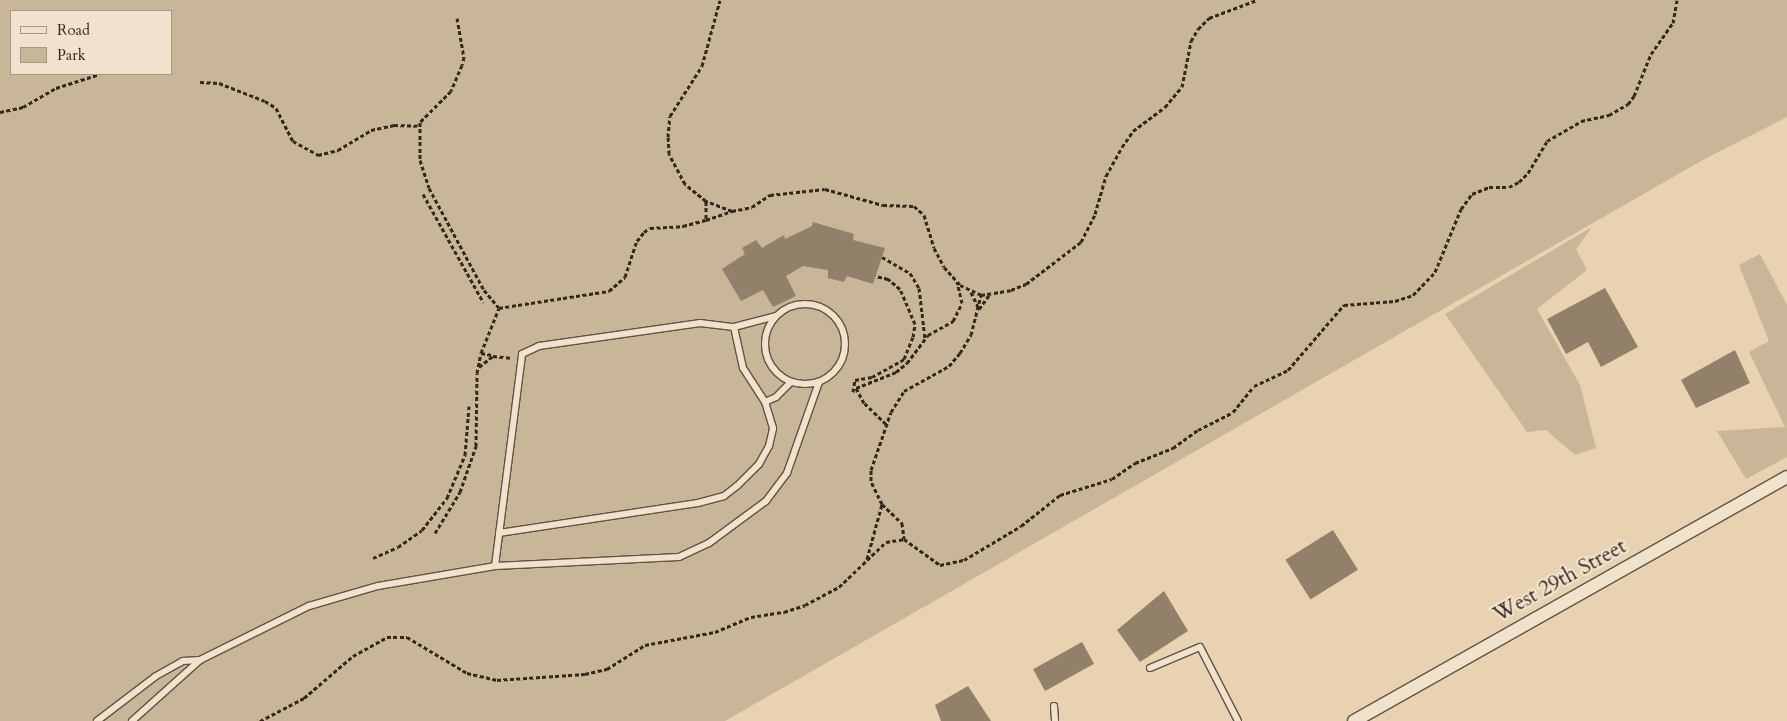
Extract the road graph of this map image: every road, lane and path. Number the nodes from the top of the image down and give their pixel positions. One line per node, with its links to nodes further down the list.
1 (720, 0): 10 (path)
2 (1257, 0): 17 (path)
3 (1677, 0): 39 (path)
4 (457, 18): 8 (path)
5 (97, 75): 7 (path)
6 (200, 82): 8 (path)
7 (0, 112)
8 (420, 126): 20 (path)
9 (423, 194): 19 (path)
10 (706, 201): 11 (path); 12 (path)
11 (732, 211): 12 (path); 15 (path)
12 (706, 220): 20 (path)
13 (882, 256): 24 (path)
14 (876, 276): 31 (path)
15 (957, 282): 16 (path); 24 (path)
16 (971, 292): 18 (path); 21 (path)
17 (989, 295): 18 (path); 21 (path)
18 (981, 296): 21 (path)
19 (483, 302)
20 (499, 308): 25 (path)
21 (979, 310): 34 (path)
22 (776, 316): 23 (lane); 29 (lane); 30 (lane)
23 (734, 327): 27 (lane); 32 (lane)
24 (925, 338): 34 (path)
25 (481, 353): 26 (path); 28 (path)
26 (493, 356): 27 (path); 28 (path)
27 (521, 362): 38 (lane)
28 (478, 367): 37 (path)
29 (791, 382): 30 (lane); 32 (lane)
30 (819, 382): 42 (lane)
31 (853, 392)
32 (765, 402): 38 (lane)
33 (469, 406): 40 (path)
34 (886, 424): 36 (path)
35 (1787, 477): 51 (street, West 29th Street)
36 (882, 504): 39 (path); 41 (path)
37 (435, 533)
38 (499, 533): 42 (lane)
39 (904, 539): 41 (path)
40 (373, 558)
41 (866, 561): 48 (path)
42 (495, 566): 43 (lane)
43 (200, 660): 46 (lane); 47 (lane)
44 (1150, 668): 50 (lane)
45 (1054, 706): 49 (lane)
46 (97, 721)
47 (132, 721)
48 (260, 721)
49 (1055, 721)
50 (1238, 721)
51 (1354, 721)

